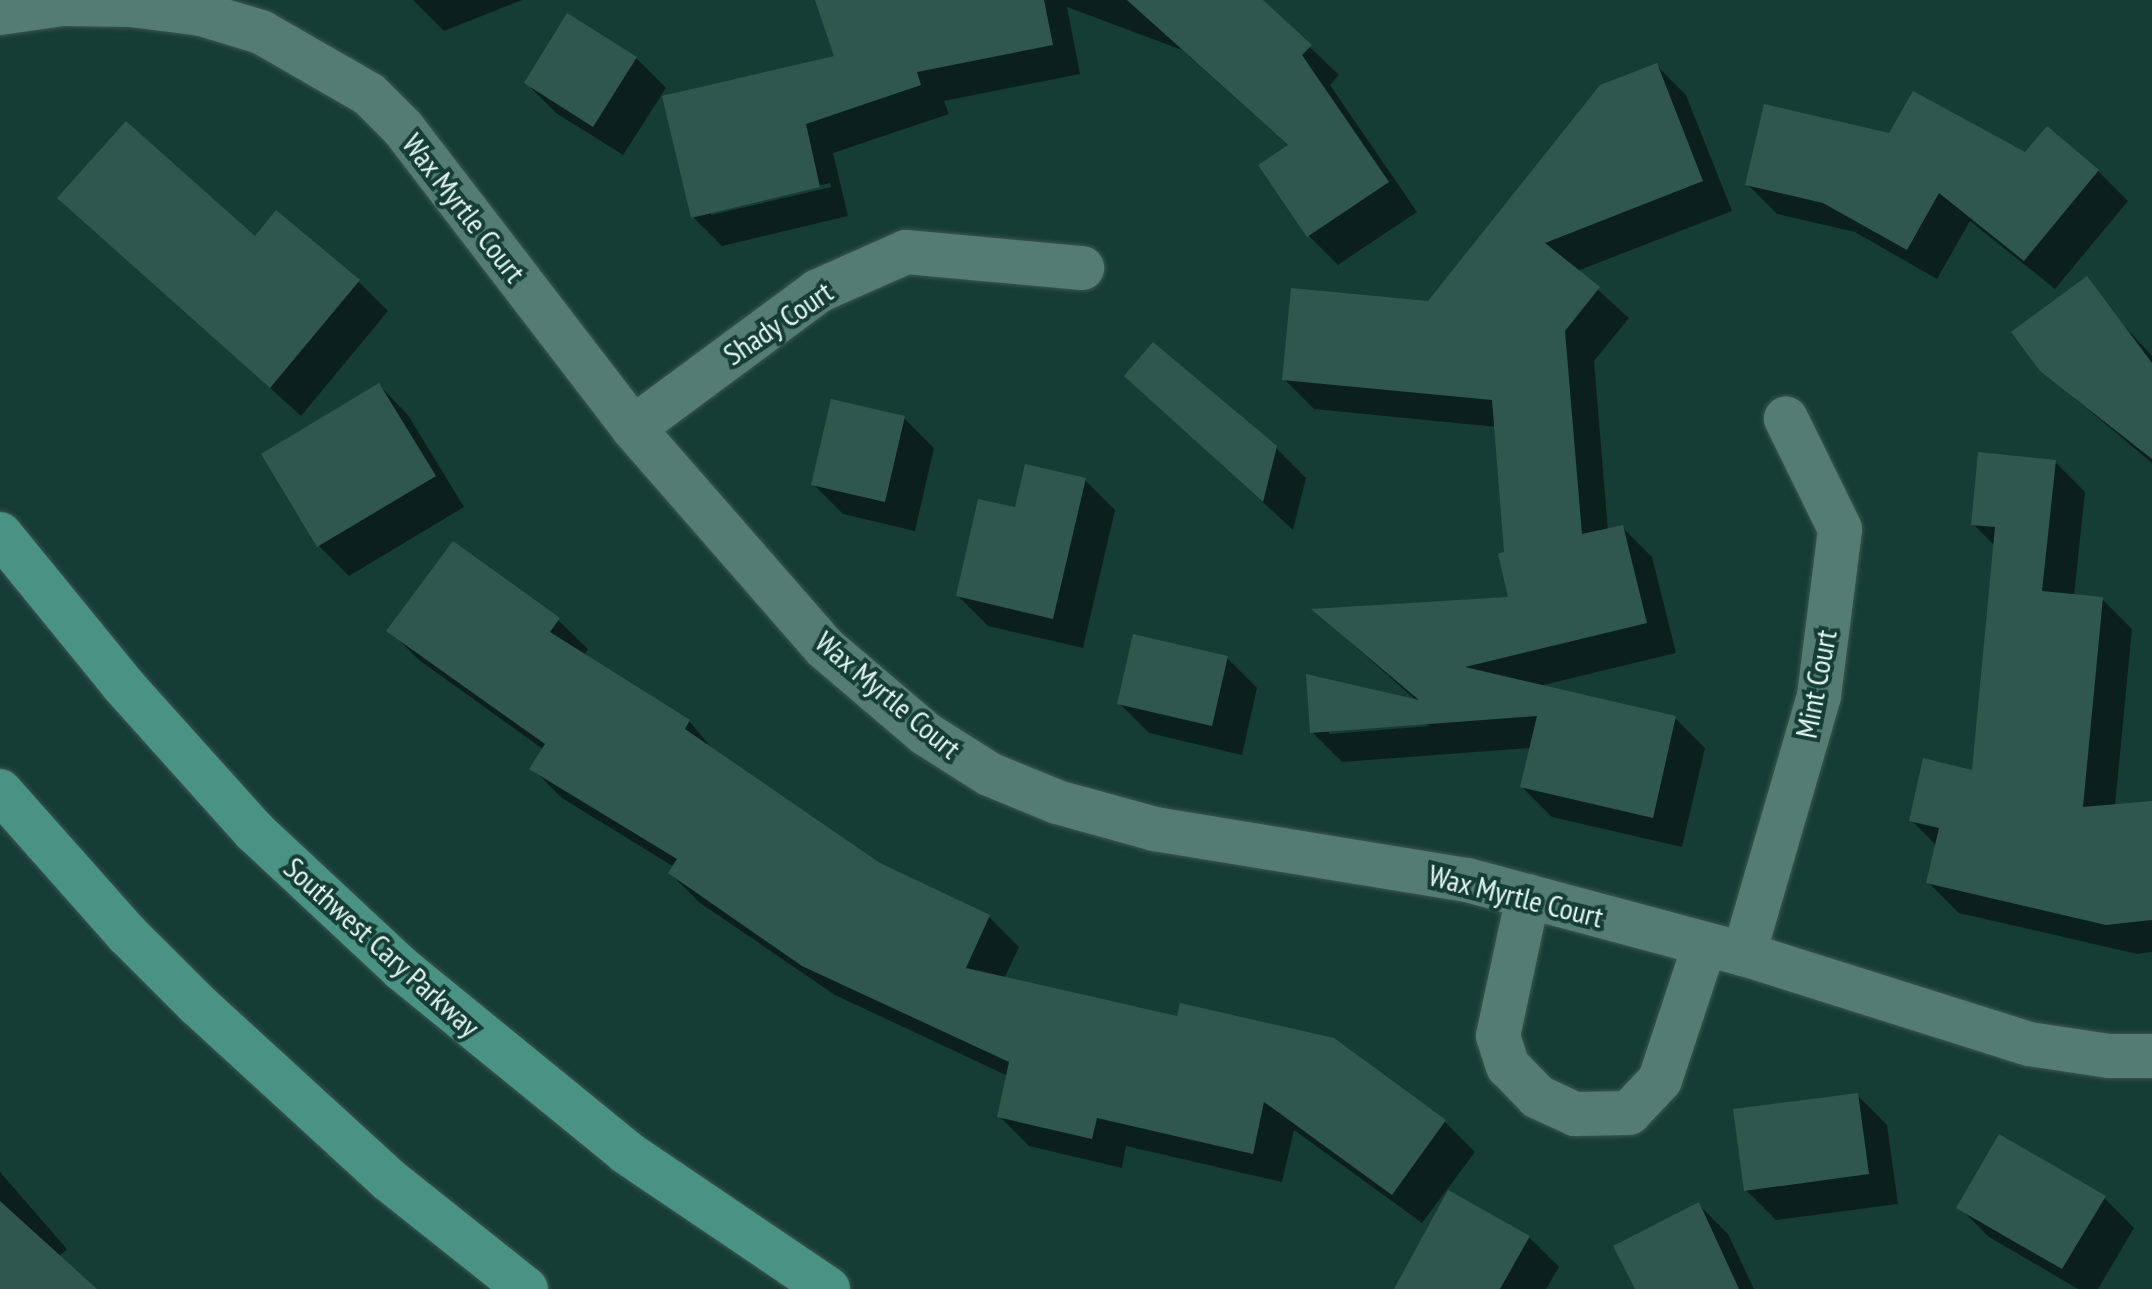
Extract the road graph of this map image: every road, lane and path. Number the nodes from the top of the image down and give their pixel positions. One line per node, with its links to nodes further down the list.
1 (203, 7): 2 (street, Wax Myrtle Court); 5 (street, Wax Myrtle Court)
2 (0, 13)
3 (1082, 268): 5 (street, Shady Court)
4 (1786, 419): 9 (street, Mint Court)
5 (633, 428): 8 (street, Wax Myrtle Court)
6 (0, 534): 12 (main road, Southwest Cary Parkway)
7 (0, 791): 11 (main road)
8 (1528, 896): 9 (street, Wax Myrtle Court); 9 (street, Mint Court)
9 (1724, 949): 10 (street, Wax Myrtle Court)
10 (2152, 1056)
11 (526, 1289)
12 (828, 1289)

